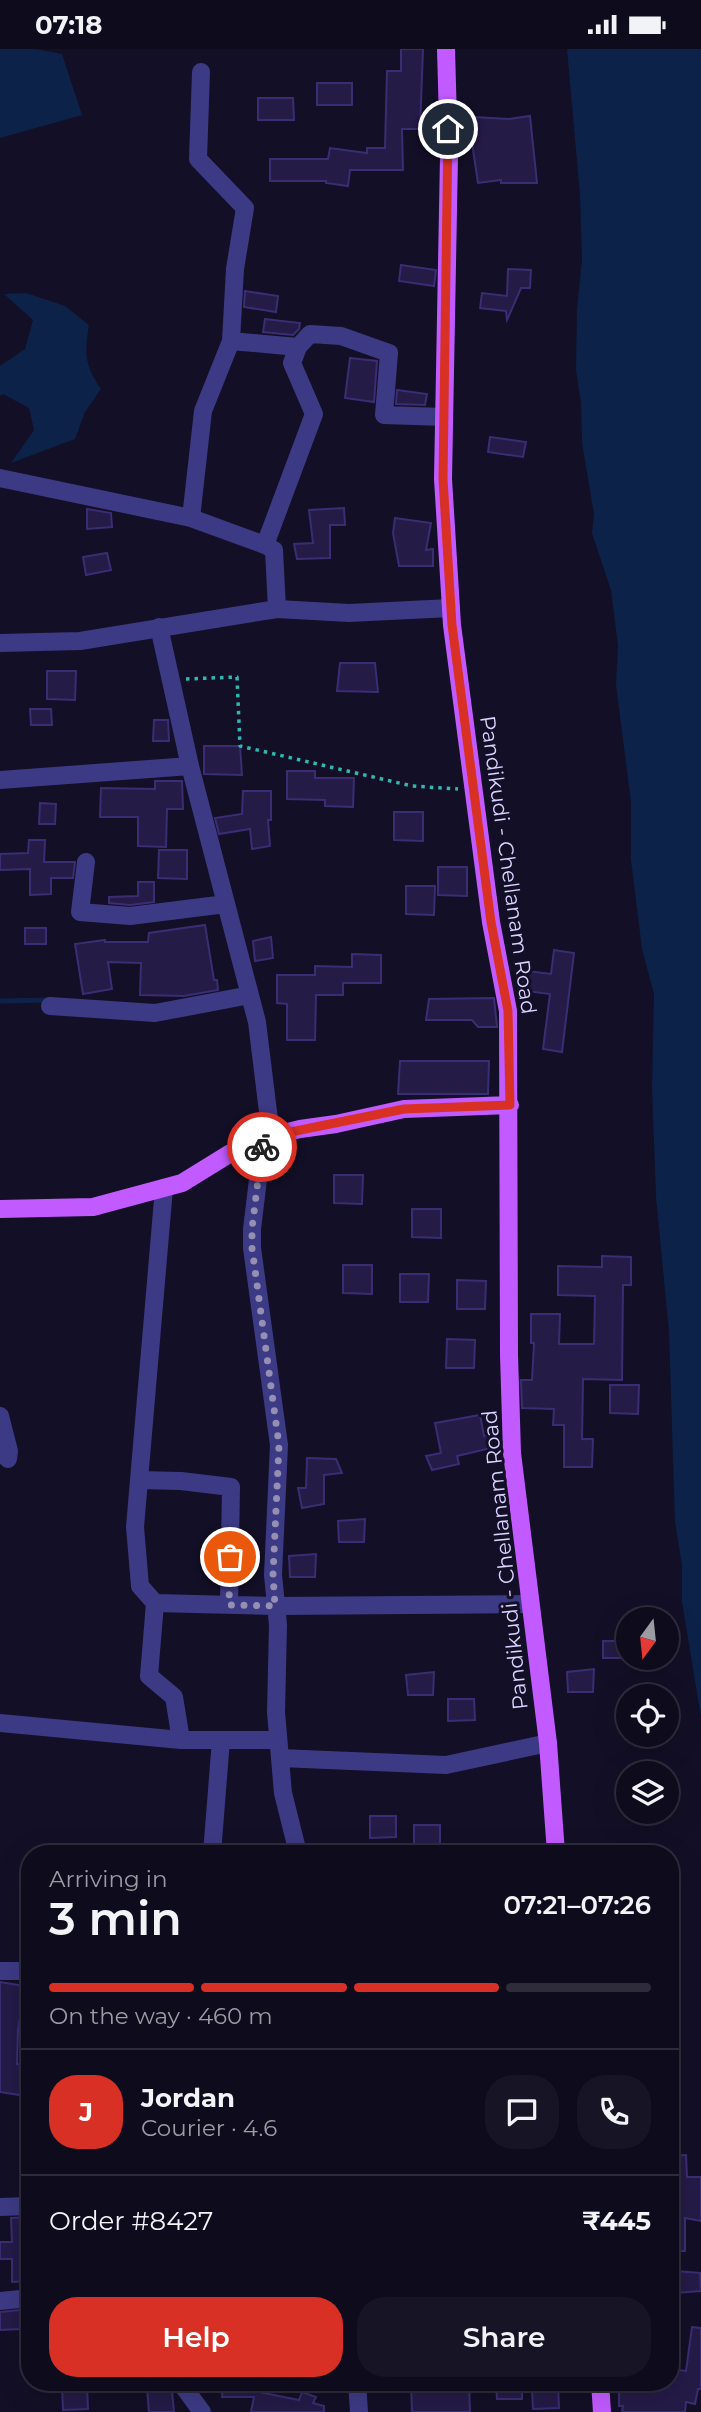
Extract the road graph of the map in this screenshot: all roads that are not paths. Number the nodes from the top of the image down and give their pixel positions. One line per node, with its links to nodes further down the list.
1 (446, 49): 5 (main road, Pandikudi - Chellanam Road)
2 (201, 72): 3 (street)
3 (231, 341): 4 (street); 7 (street)
4 (298, 347): 5 (street); 8 (street)
5 (444, 417): 9 (main road, Pandikudi - Chellanam Road)
6 (0, 478): 7 (street)
7 (191, 517): 8 (street)
8 (265, 545): 10 (street)
9 (451, 608): 10 (street); 19 (main road, Pandikudi - Chellanam Road)
10 (277, 609): 11 (street)
11 (159, 627): 12 (street); 13 (street)
12 (0, 643)
13 (190, 766): 14 (street); 16 (street)
14 (0, 780)
15 (86, 862): 16 (street)
16 (226, 904): 17 (street)
17 (250, 995): 18 (street); 20 (street)
18 (50, 1006)
19 (510, 1105): 20 (main road); 27 (main road, Pandikudi - Chellanam Road)
20 (267, 1137): 21 (main road); 29 (street)
21 (164, 1188): 22 (main road); 25 (street)
22 (0, 1209)
23 (0, 1416): 24 (street)
24 (8, 1459)
25 (139, 1480): 26 (street); 28 (street)
26 (155, 1603): 28 (street); 31 (street)
27 (530, 1604): 29 (street); 33 (main road, Pandikudi - Chellanam Road)
28 (229, 1605): 29 (street)
29 (275, 1606): 34 (street)
30 (0, 1723): 31 (street)
31 (181, 1740): 32 (street)
32 (221, 1740): 34 (street); 35 (street)
33 (548, 1743): 34 (street); 37 (main road, Pandikudi - Chellanam Road)
34 (279, 1749): 36 (street)
35 (213, 1845)
36 (296, 1845)
37 (555, 1845)
38 (0, 1971): 39 (street)
39 (21, 1971)
40 (21, 2206): 41 (street)
41 (0, 2207)
42 (21, 2299): 43 (street)
43 (0, 2301)
44 (187, 2391): 47 (street)
45 (358, 2391): 48 (street)
46 (601, 2391): 49 (main road)
47 (202, 2412)
48 (359, 2412)
49 (602, 2412)

